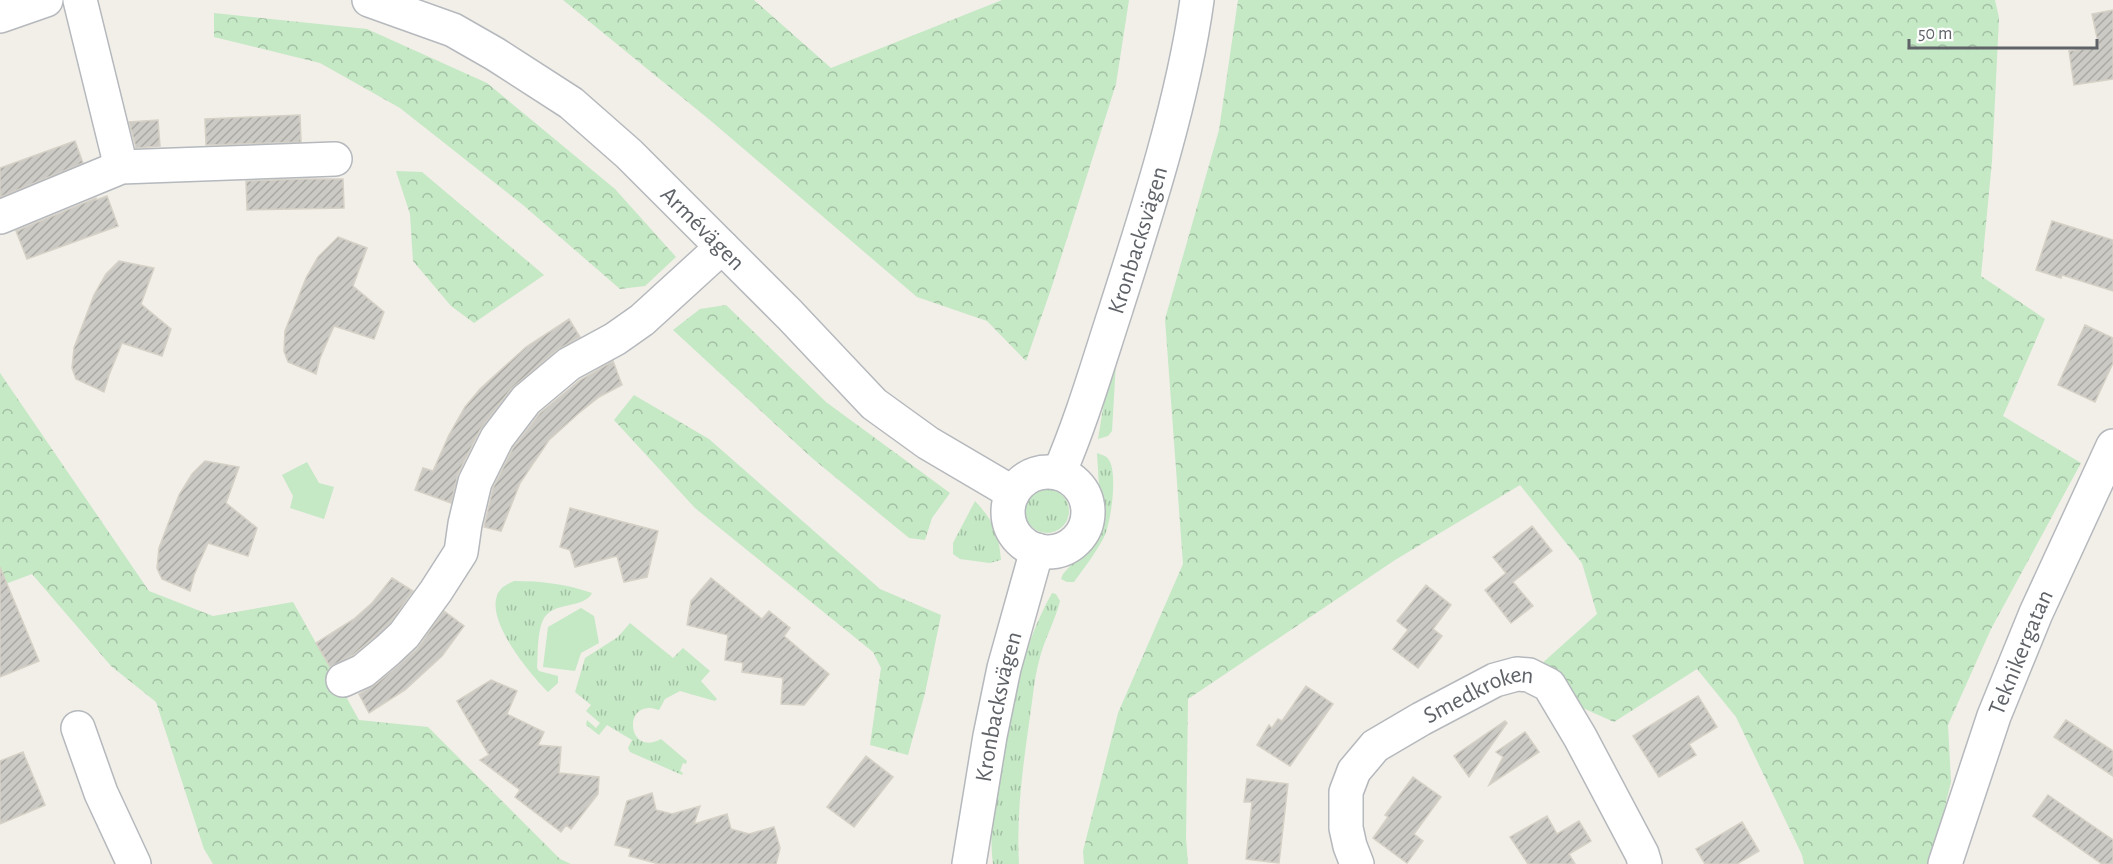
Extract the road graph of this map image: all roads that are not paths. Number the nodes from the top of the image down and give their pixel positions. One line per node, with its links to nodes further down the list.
1 (46, 0): 5 (street)
2 (80, 0): 7 (street)
3 (369, 0): 9 (street, Armévägen)
4 (1197, 0): 11 (street, Kronbacksvägen)
5 (0, 16)
6 (335, 159): 7 (street)
7 (121, 167): 8 (street)
8 (0, 217)
9 (722, 247): 12 (street, Armévägen); 14 (street)
10 (2113, 446): 20 (street, Teknikergatan)
11 (1059, 473): 12 (street); 13 (street)
12 (1013, 493): 13 (street)
13 (1037, 550): 17 (street, Kronbacksvägen)
14 (343, 680)
15 (78, 728): 16 (street)
16 (134, 864)
17 (969, 864)
18 (1357, 864): 19 (street, Smedkroken)
19 (1646, 864)
20 (1945, 864)

